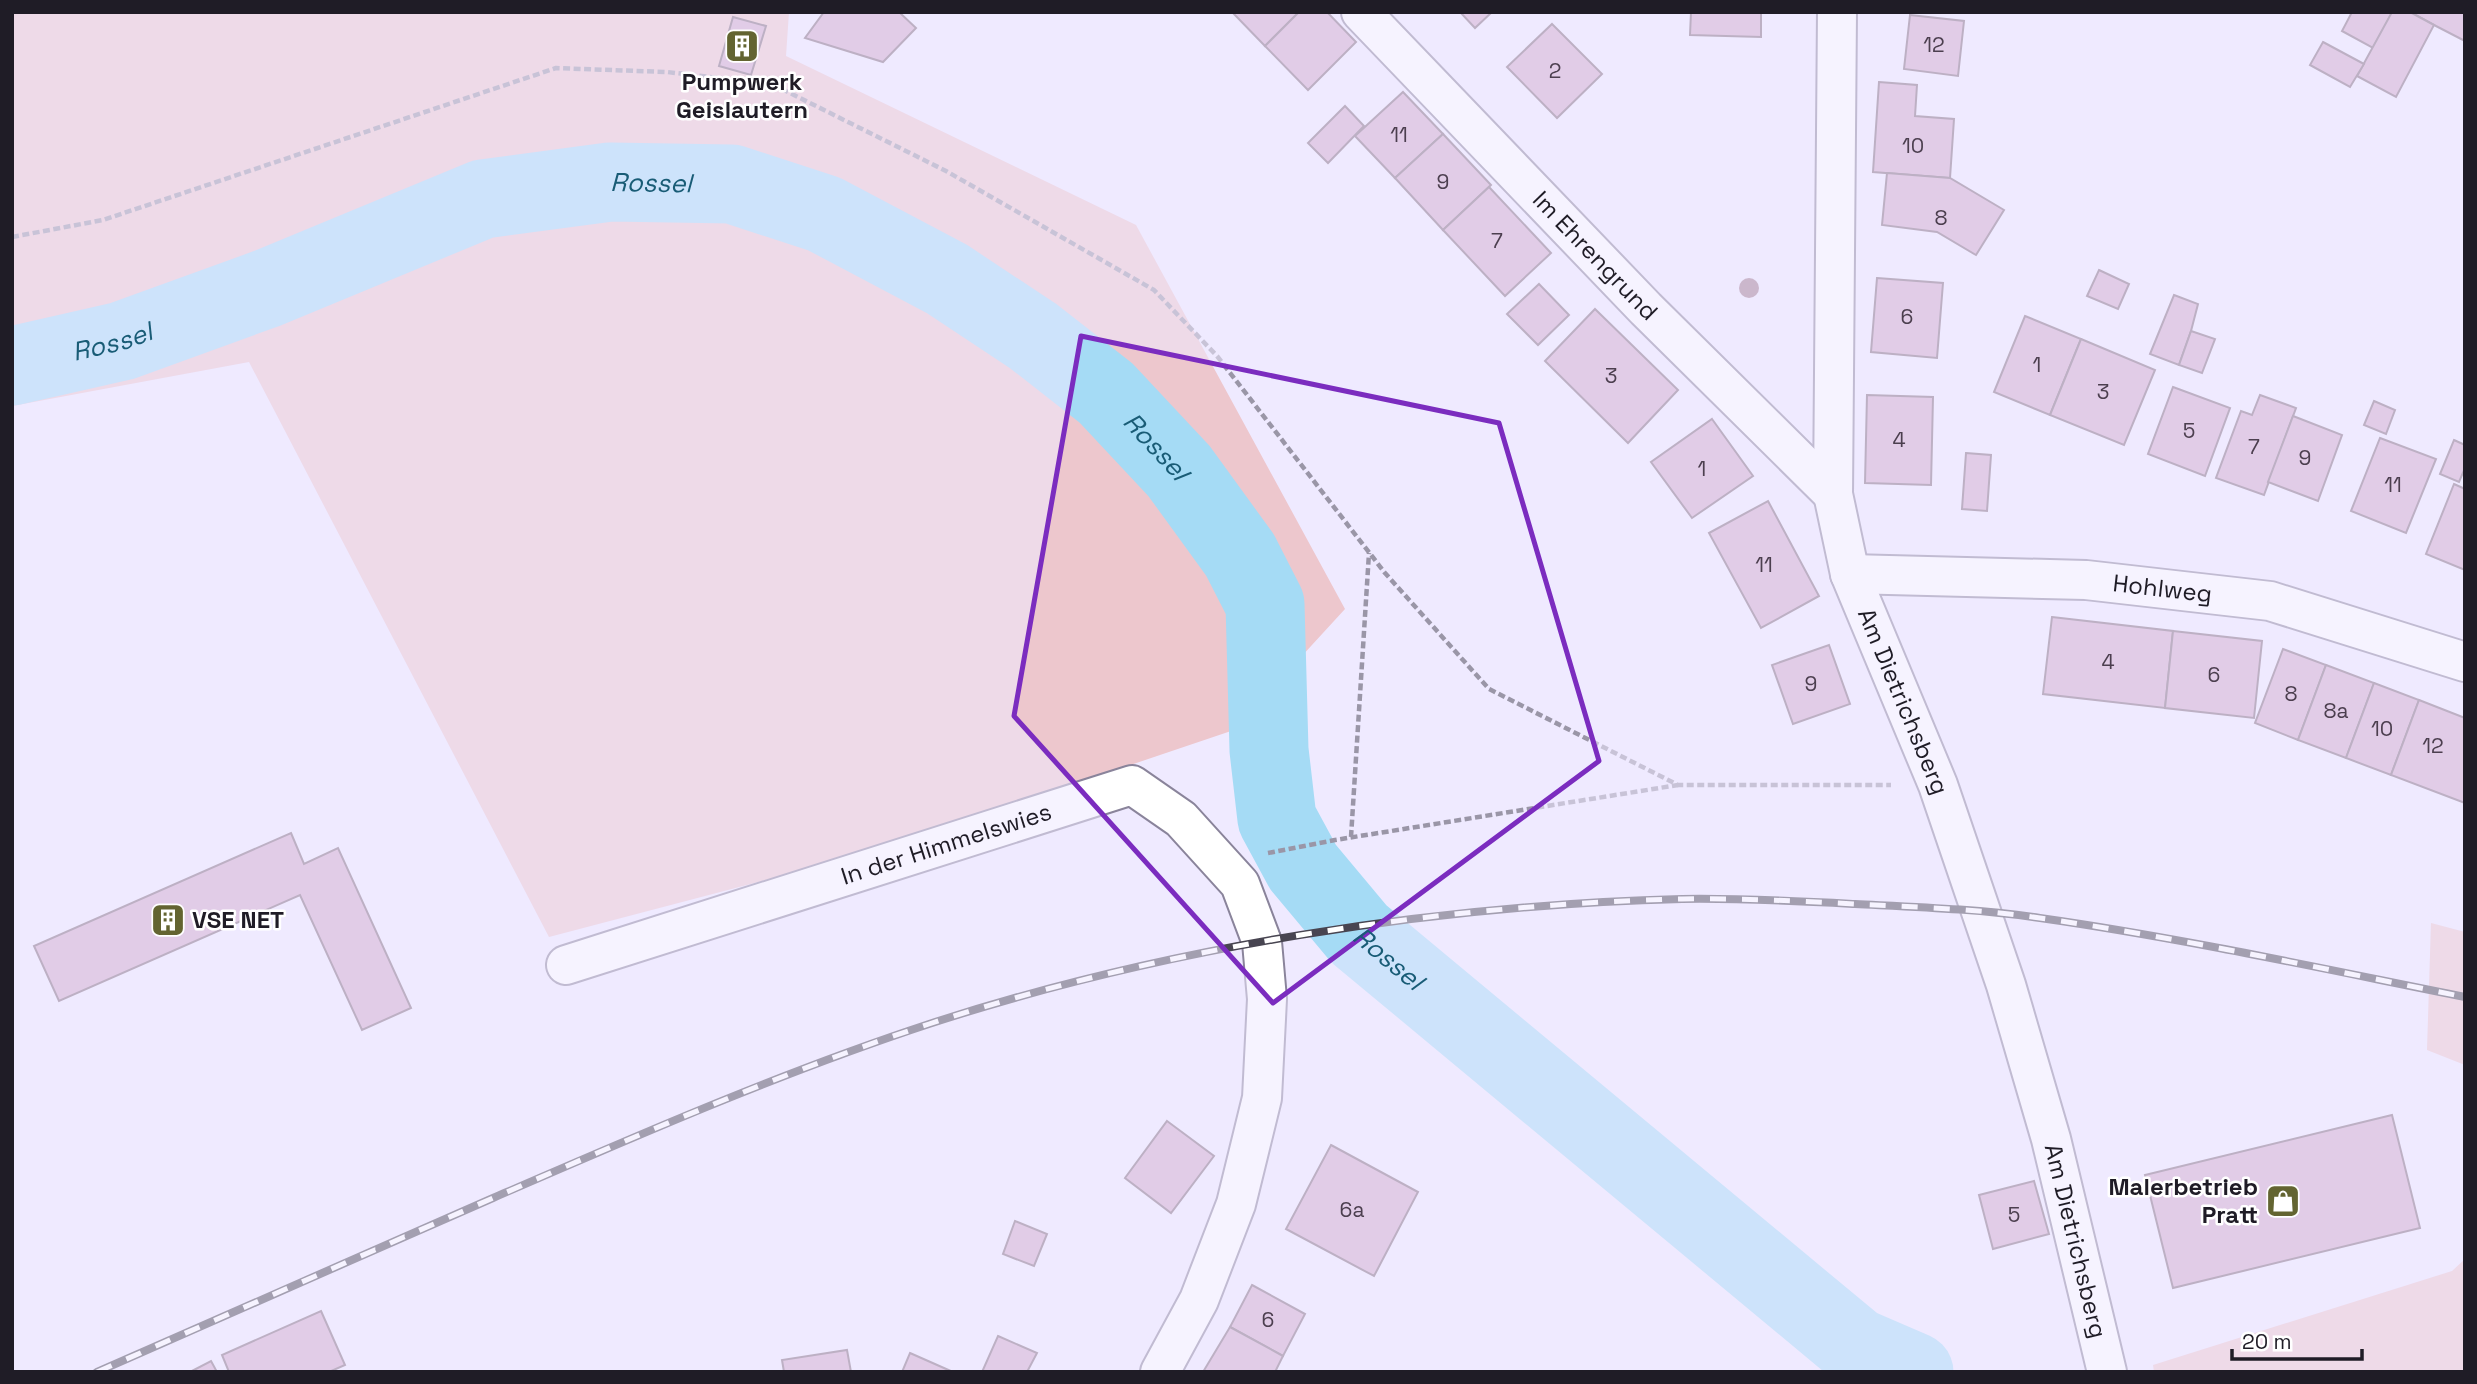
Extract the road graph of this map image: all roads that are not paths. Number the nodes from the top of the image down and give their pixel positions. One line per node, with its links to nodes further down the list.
1 (1361, 12): 3 (street, Im Ehrengrund)
2 (1837, 12): 3 (street, Am Dietrichsberg)
3 (1833, 494): 4 (street, Am Dietrichsberg)
4 (1850, 574): 5 (street, Hohlweg); 8 (street, Am Dietrichsberg)
5 (2465, 662)
6 (566, 965): 7 (street, In der Himmelswies)
7 (1160, 1372)
8 (2107, 1372)

